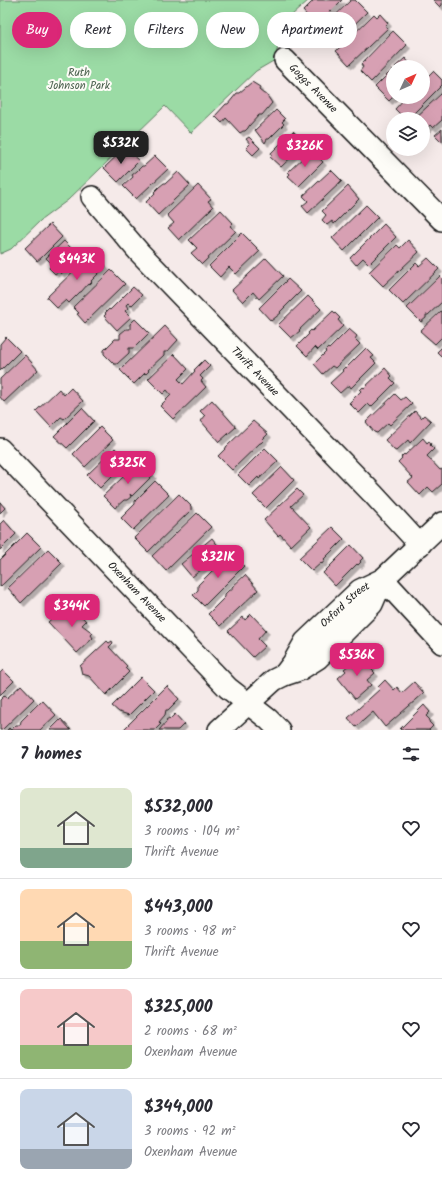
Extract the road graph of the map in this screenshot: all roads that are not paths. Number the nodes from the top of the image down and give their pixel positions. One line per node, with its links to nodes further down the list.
1 (286, 60): 3 (street, Goggs Avenue)
2 (92, 197): 6 (street, Thrift Avenue)
3 (442, 220)
4 (0, 449): 9 (street, Oxenham Avenue)
5 (442, 523): 6 (street, Oxford Street)
6 (420, 545): 7 (street, Oxford Street)
7 (383, 579): 8 (street); 9 (street, Oxford Street)
8 (442, 643)
9 (248, 703): 10 (street, Oxford Street); 11 (street, Oxenham Avenue)
10 (219, 730)
11 (279, 730)

